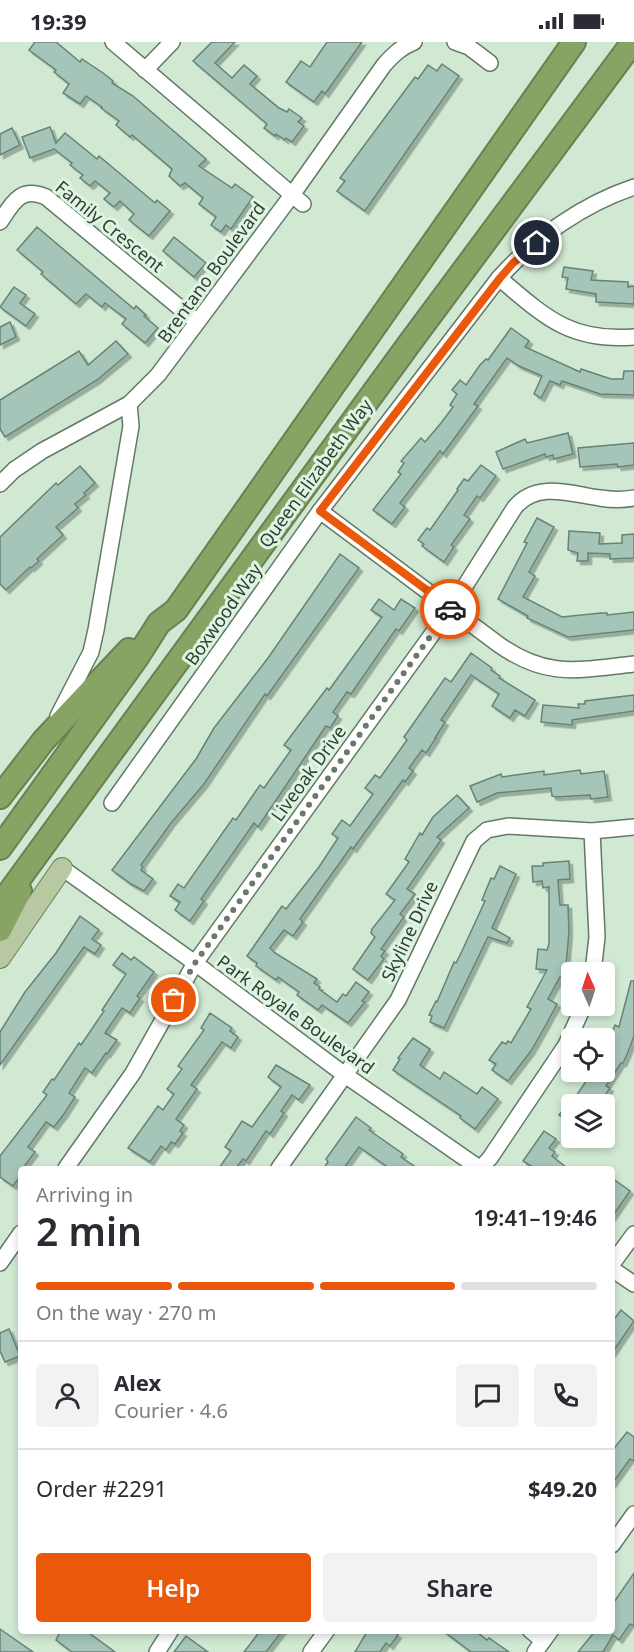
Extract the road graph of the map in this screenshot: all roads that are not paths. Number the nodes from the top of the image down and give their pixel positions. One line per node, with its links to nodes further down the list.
1 (113, 42): 8 (street)
2 (172, 42): 8 (street)
3 (414, 42): 10 (street, Brentano Boulevard)
4 (455, 42): 7 (street)
5 (574, 42): 20 (highway, Queen Elizabeth Way)
6 (633, 42): 27 (highway, Queen Elizabeth Way)
7 (490, 63)
8 (145, 70): 10 (street)
9 (634, 186): 12 (street, Boxwood Way)
10 (297, 200): 13 (street, Brentano Boulevard)
11 (0, 222): 13 (street, Family Crescent)
12 (500, 278): 14 (street); 18 (street, Boxwood Way)
13 (197, 322): 15 (street, Brentano Boulevard)
14 (634, 337)
15 (129, 404): 16 (street, Brentano Boulevard); 22 (street)
16 (0, 484)
17 (634, 498): 19 (street, Liveoak Drive)
18 (320, 511): 19 (street); 24 (street, Boxwood Way)
19 (451, 608): 21 (street); 34 (street, Liveoak Drive)
20 (159, 623): 22 (highway); 28 (highway, Queen Elizabeth Way)
21 (634, 664)
22 (44, 740): 23 (highway)
23 (0, 797)
24 (112, 803)
25 (634, 827): 26 (street, Skyline Drive)
26 (592, 831): 33 (street); 36 (street, Skyline Drive)
27 (43, 844): 30 (highway, Queen Elizabeth Way); 31 (highway)
28 (0, 848)
29 (62, 868): 32 (main road); 34 (street, Park Royale Boulevard)
30 (0, 905)
31 (0, 930)
32 (0, 958)
33 (594, 962)
34 (195, 963): 36 (street, Park Royale Boulevard); 37 (street, Liveoak Drive)
35 (579, 1016): 40 (street)
36 (345, 1075): 38 (street, Skyline Drive); 39 (street, Park Royale Boulevard)
37 (67, 1166)
38 (280, 1166)
39 (477, 1166)
40 (482, 1166)
41 (634, 1234): 43 (street)
42 (18, 1237): 44 (street)
43 (615, 1262)
44 (0, 1263)
45 (615, 1268): 46 (street)
46 (634, 1284)
47 (634, 1514): 48 (street)
48 (615, 1541)
49 (169, 1634): 51 (street)
50 (324, 1634): 52 (street)
51 (158, 1652)
52 (311, 1652)

